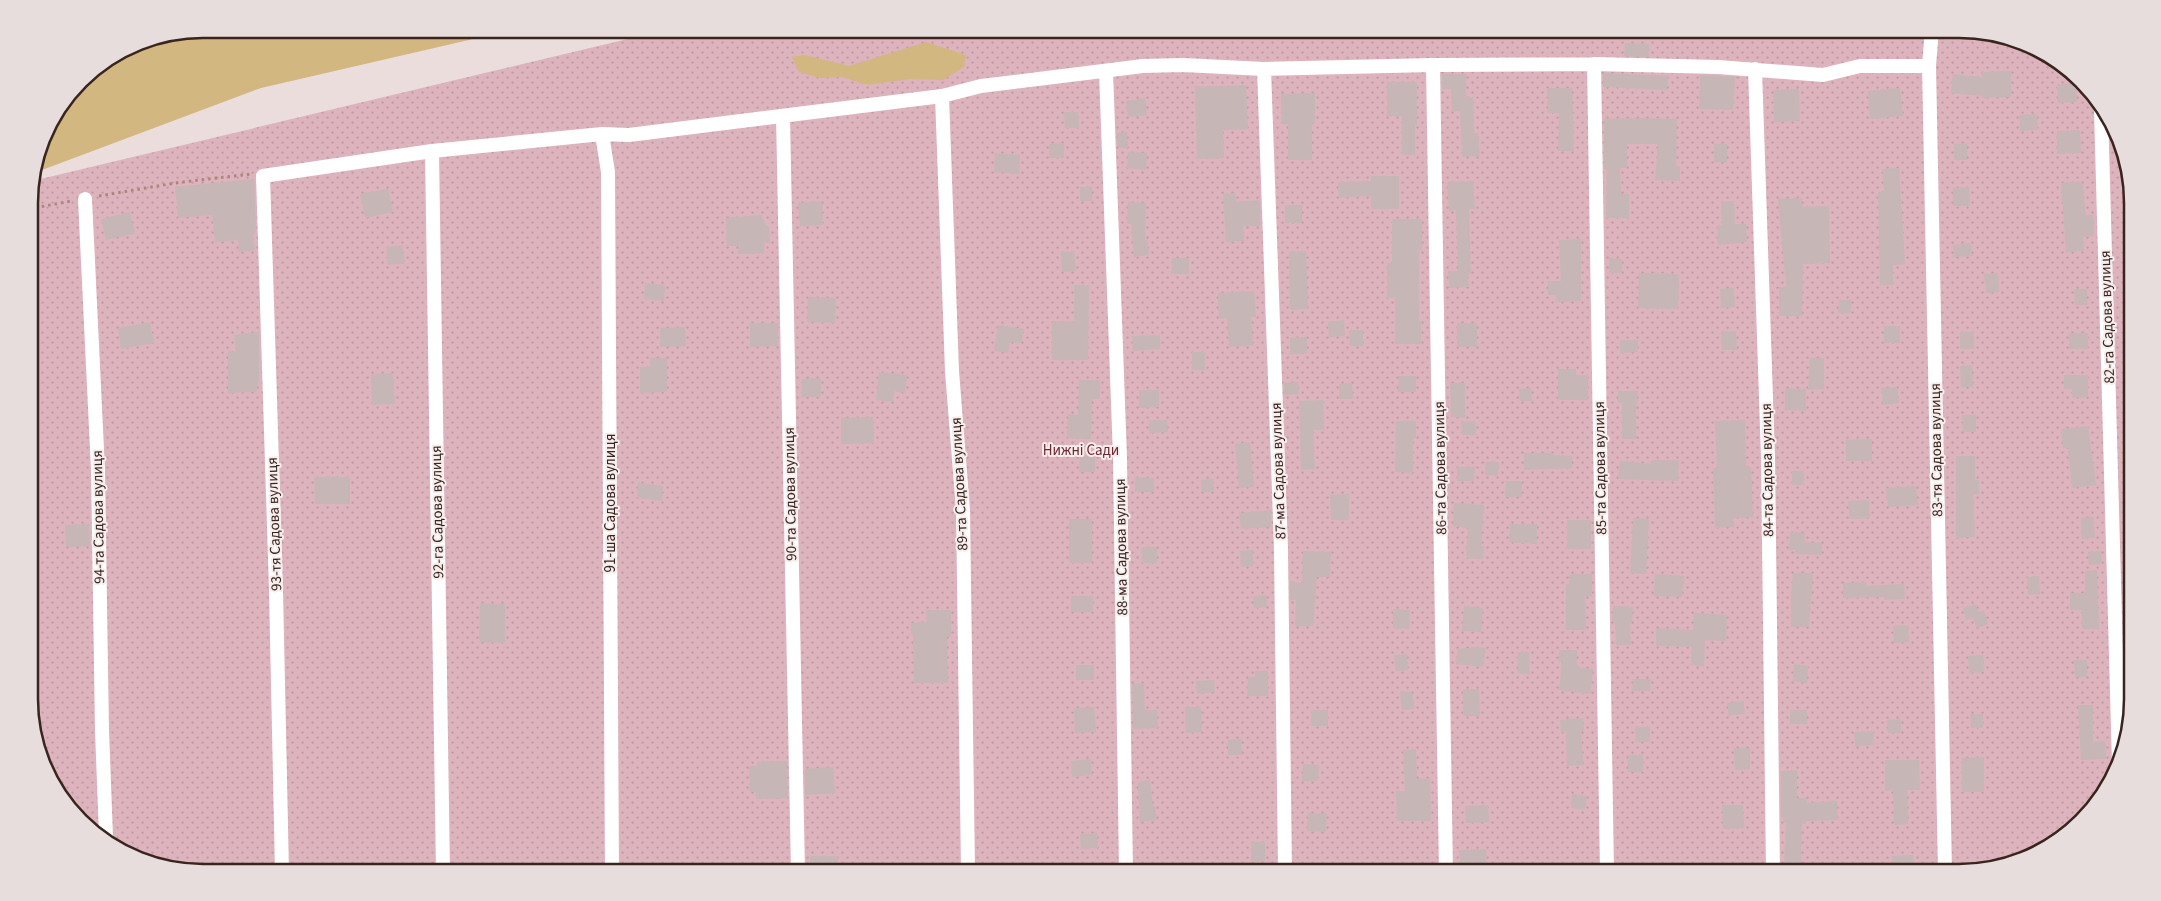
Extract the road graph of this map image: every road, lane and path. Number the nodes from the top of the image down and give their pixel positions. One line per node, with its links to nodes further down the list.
1 (1931, 38): 4 (street, 83-тя Садова вулиця)
2 (1433, 64): 3 (street); 5 (street); 20 (street, 86-та Садова вулиця)
3 (1594, 64): 6 (street); 21 (street, 85-та Садова вулиця)
4 (1929, 66): 6 (street); 23 (street, 83-тя Садова вулиця)
5 (1264, 69): 7 (street); 19 (street, 87-ма Садова вулиця)
6 (1755, 69): 22 (street, 84-та Садова вулиця)
7 (1106, 71): 8 (street); 18 (street, 88-ма Садова вулиця)
8 (942, 96): 9 (street); 28 (street, 89-та Садова вулиця)
9 (783, 116): 11 (street); 27 (street, 90-та Садова вулиця)
10 (2101, 121): 16 (street, 82-га Садова вулиця)
11 (602, 134): 12 (street); 26 (street, 91-ша Садова вулиця)
12 (432, 151): 13 (street); 25 (street, 92-га Садова вулиця)
13 (264, 176): 14 (path); 24 (street, 93-тя Садова вулиця)
14 (84, 199): 15 (path); 17 (street, 94-та Садова вулиця)
15 (38, 207)
16 (2118, 739)
17 (106, 832)
18 (1126, 863)
19 (1285, 863)
20 (1446, 863)
21 (1607, 863)
22 (1774, 863)
23 (1945, 863)
24 (282, 864)
25 (443, 864)
26 (612, 864)
27 (798, 864)
28 (968, 864)

